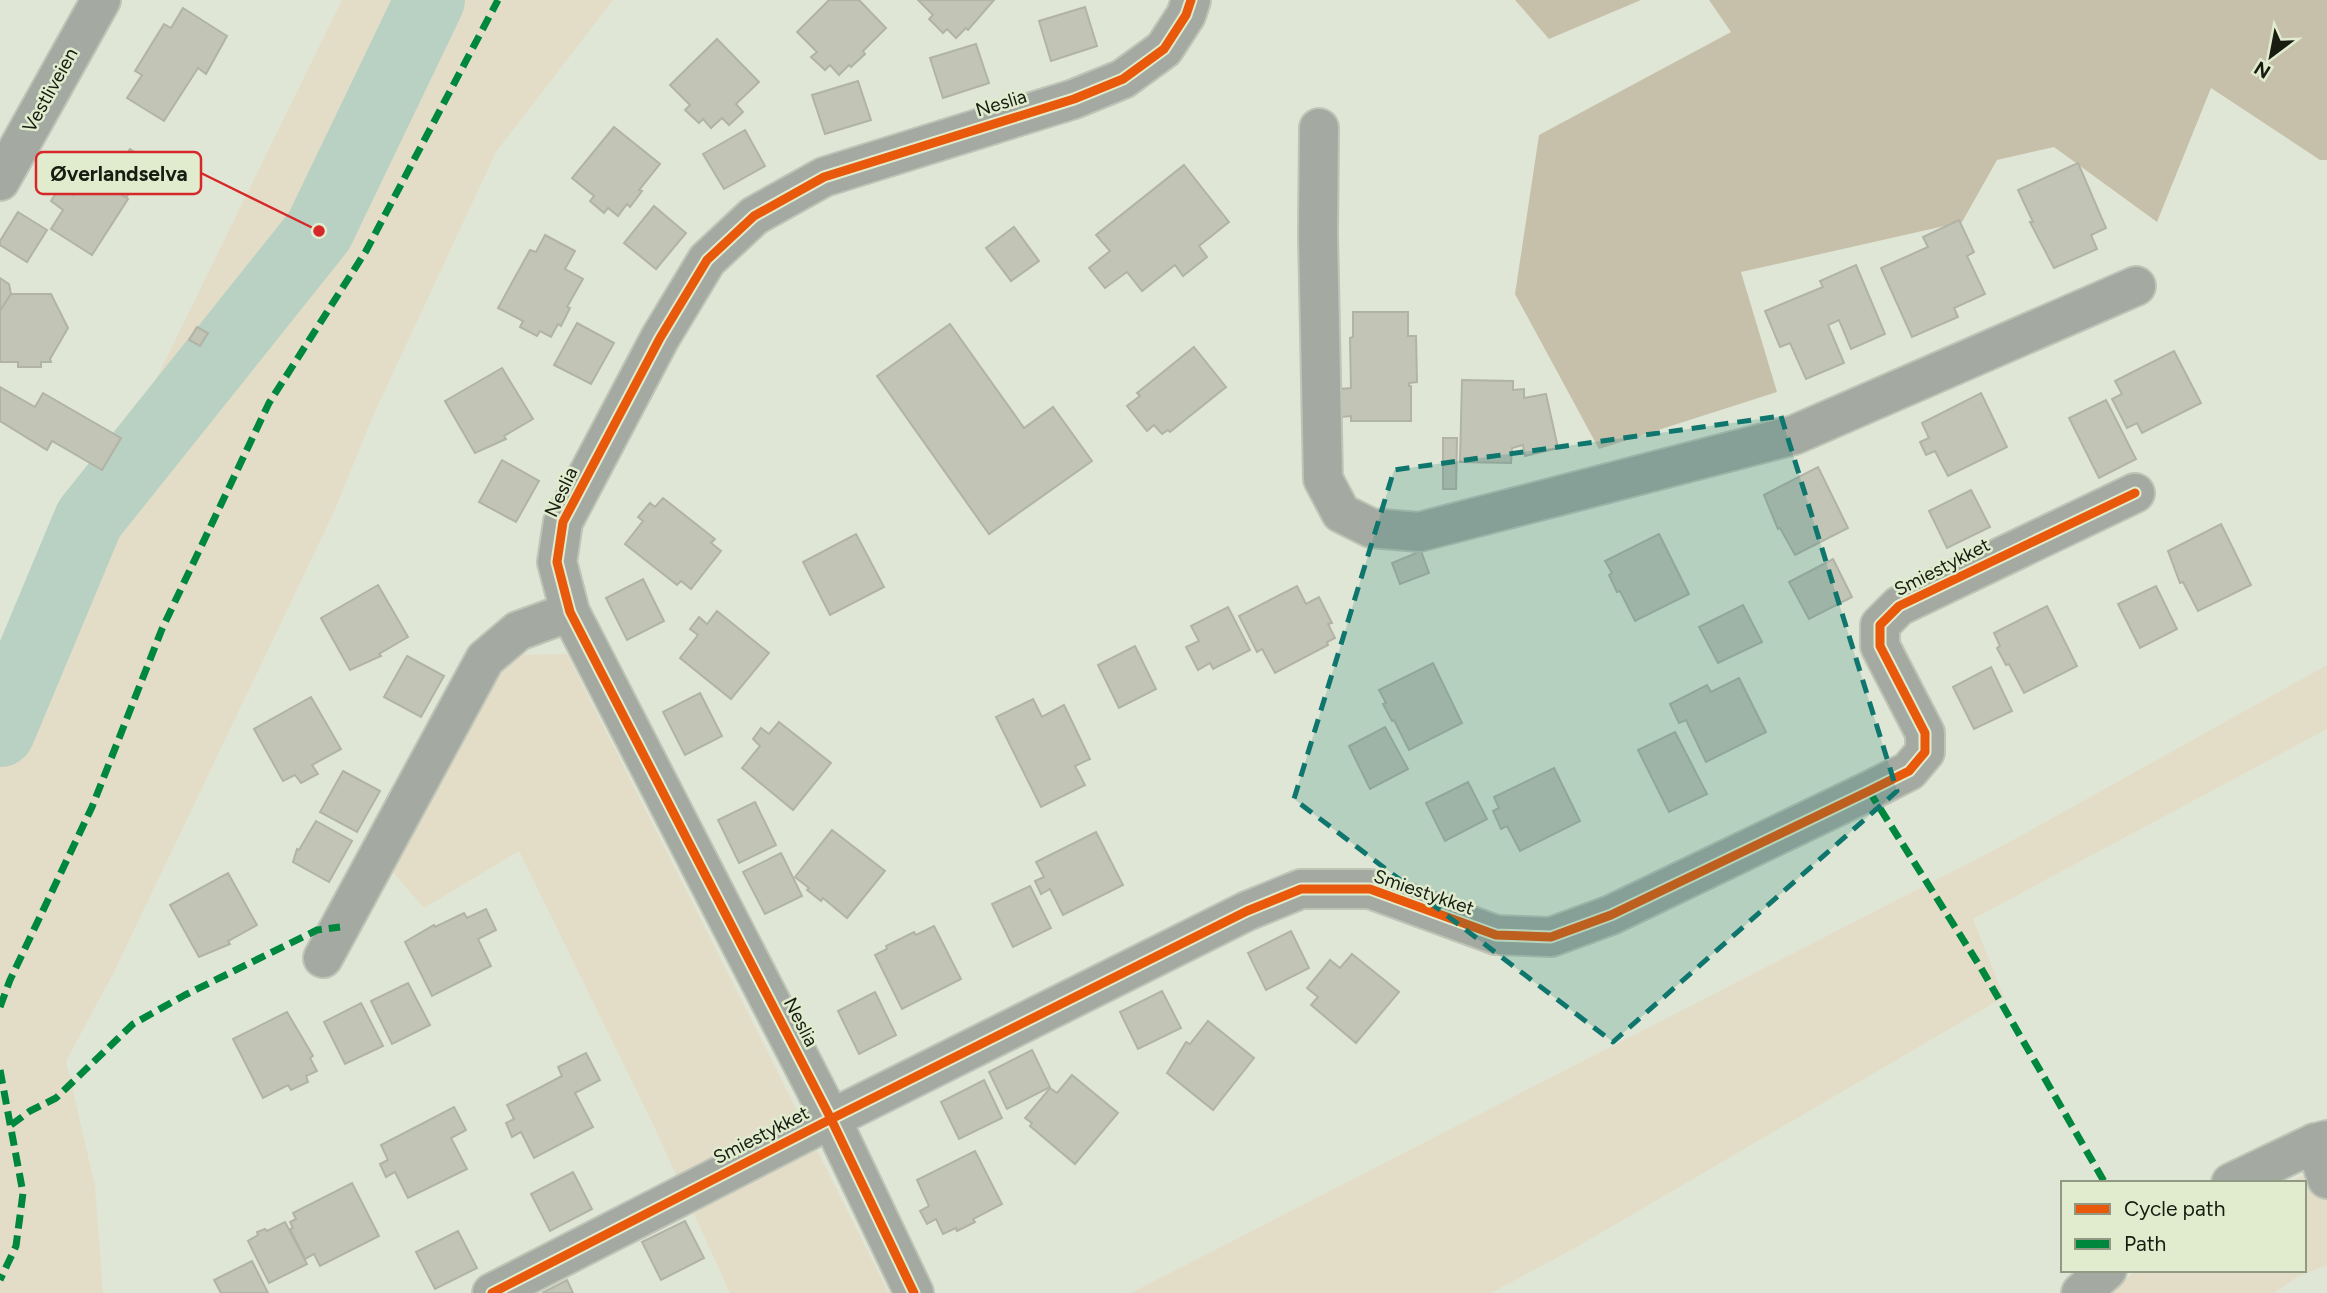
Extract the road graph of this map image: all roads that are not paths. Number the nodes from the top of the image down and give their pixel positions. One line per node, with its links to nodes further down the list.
1 (101, 0): 4 (street, Vestliveien)
2 (1191, 0): 7 (street, Neslia)
3 (1319, 128): 5 (street)
4 (0, 181)
5 (2136, 286)
6 (2135, 493): 9 (street, Smiestykket)
7 (570, 612): 8 (street); 9 (street, Neslia)
8 (323, 958)
9 (831, 1119): 14 (street, Smiestykket); 15 (street, Neslia)
10 (2321, 1141): 11 (street); 12 (street)
11 (2327, 1179)
12 (2235, 1181)
13 (2105, 1272): 16 (street)
14 (492, 1293)
15 (914, 1293)
16 (2081, 1293)

